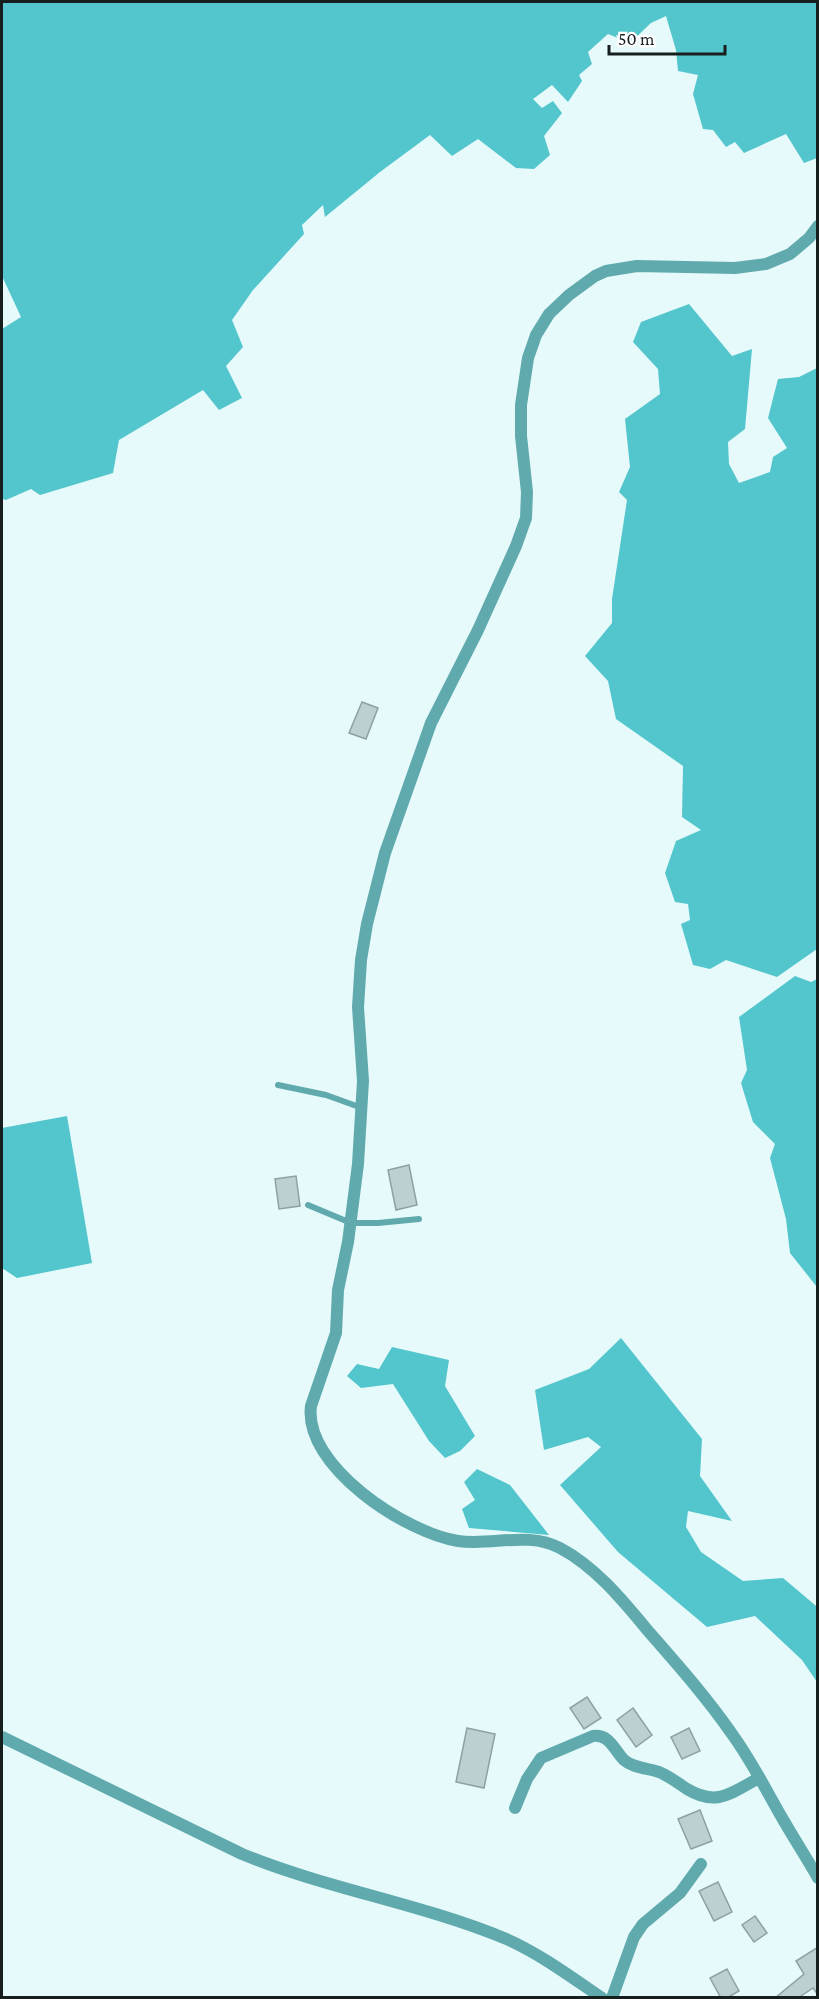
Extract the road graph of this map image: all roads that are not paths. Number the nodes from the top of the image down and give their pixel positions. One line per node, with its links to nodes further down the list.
1 (818, 226): 3 (street)
2 (278, 1084): 3 (lane)
3 (362, 1108): 6 (street)
4 (308, 1205): 6 (lane)
5 (419, 1219): 6 (lane)
6 (351, 1223): 8 (street)
7 (2, 1737): 12 (street)
8 (759, 1778): 9 (street); 11 (street)
9 (515, 1808)
10 (701, 1864): 13 (street)
11 (818, 1878)
12 (602, 1998)
13 (612, 1998)

